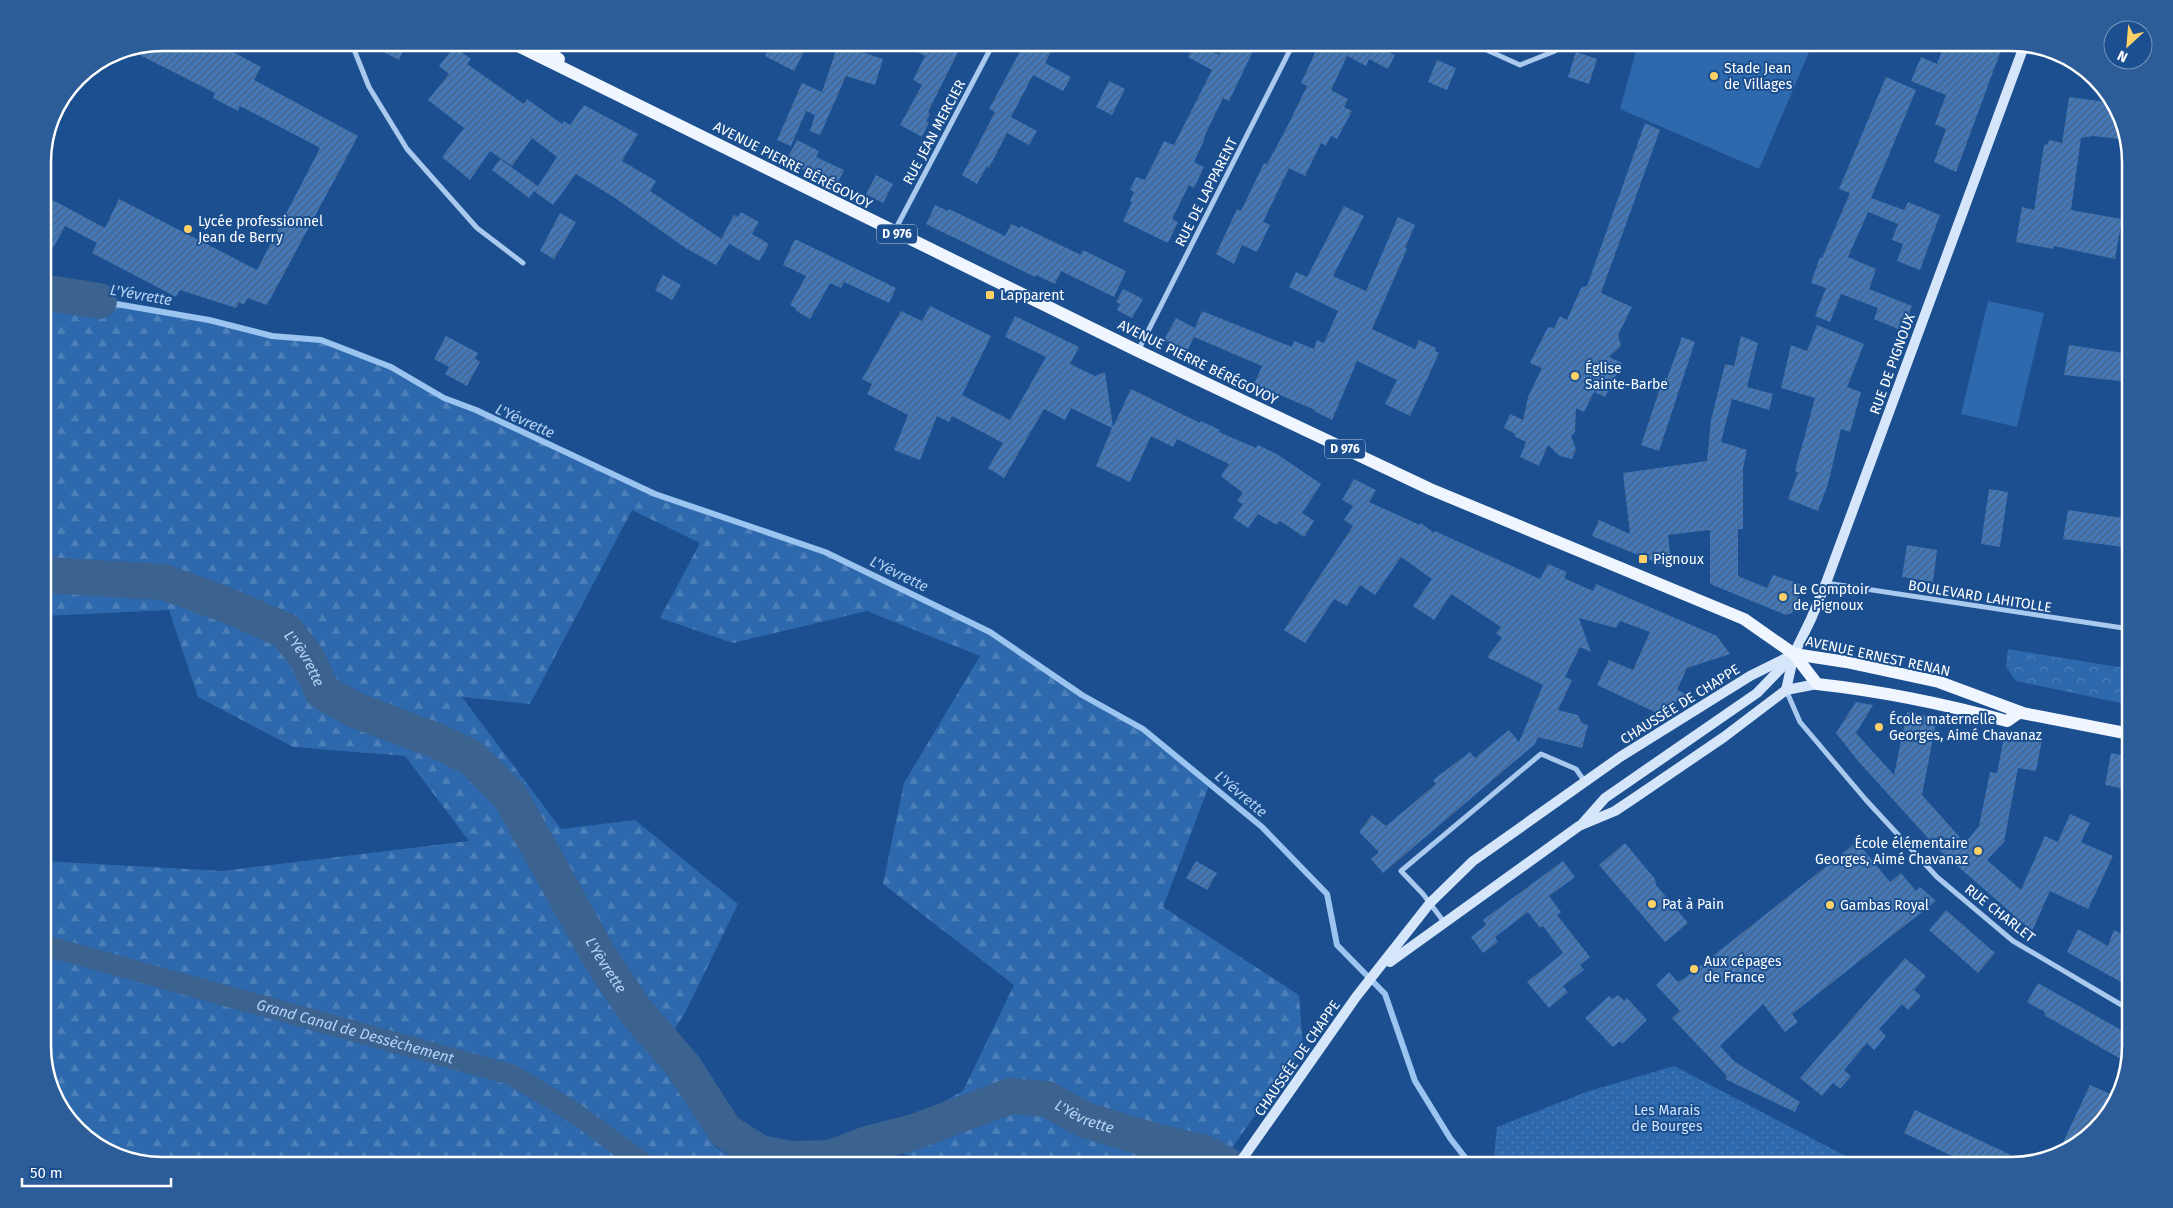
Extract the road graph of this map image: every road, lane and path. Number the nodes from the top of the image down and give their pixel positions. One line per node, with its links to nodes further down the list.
1 (355, 51): 11 (street)
2 (528, 51): 9 (main road, AVENUE PIERRE BÉRÉGOVOY / D 976)
3 (546, 51): 9 (main road, AVENUE PIERRE BÉRÉGOVOY / D 976)
4 (989, 51): 10 (street, RUE JEAN MERCIER)
5 (1289, 51): 12 (street, RUE DE LAPPARENT)
6 (1489, 51): 7 (street)
7 (1555, 51)
8 (2022, 52): 13 (main road, RUE DE PIGNOUX)
9 (594, 83): 10 (main road, AVENUE PIERRE BÉRÉGOVOY / D 976)
10 (893, 232): 12 (main road, AVENUE PIERRE BÉRÉGOVOY / D 976)
11 (523, 263)
12 (1138, 351): 15 (main road, AVENUE PIERRE BÉRÉGOVOY / D 976)
13 (1826, 583): 14 (street, BOULEVARD LAHITOLLE); 15 (main road, RUE DE PIGNOUX)
14 (2122, 628)
15 (1794, 654): 16 (main road, AVENUE ERNEST RENAN); 17 (main road, RUE DE PIGNOUX); 18 (main road, AVENUE ERNEST RENAN); 20 (main road, CHAUSSÉE DE CHAPPE); 21 (main road, CHAUSSÉE DE CHAPPE)
16 (1817, 684): 17 (main road, AVENUE ERNEST RENAN); 18 (main road, AVENUE ERNEST RENAN)
17 (1786, 690): 21 (main road, CHAUSSÉE DE CHAPPE); 25 (street, RUE CHARLET)
18 (2020, 712): 19 (main road, AVENUE ERNEST RENAN)
19 (2122, 732)
20 (1585, 782): 22 (main road, CHAUSSÉE DE CHAPPE); 22 (street)
21 (1579, 826): 23 (main road, CHAUSSÉE DE CHAPPE)
22 (1430, 903): 23 (street); 24 (main road, CHAUSSÉE DE CHAPPE)
23 (1444, 922): 24 (main road, CHAUSSÉE DE CHAPPE)
24 (1381, 968): 26 (main road, CHAUSSÉE DE CHAPPE)
25 (2122, 1005)
26 (1244, 1157)

